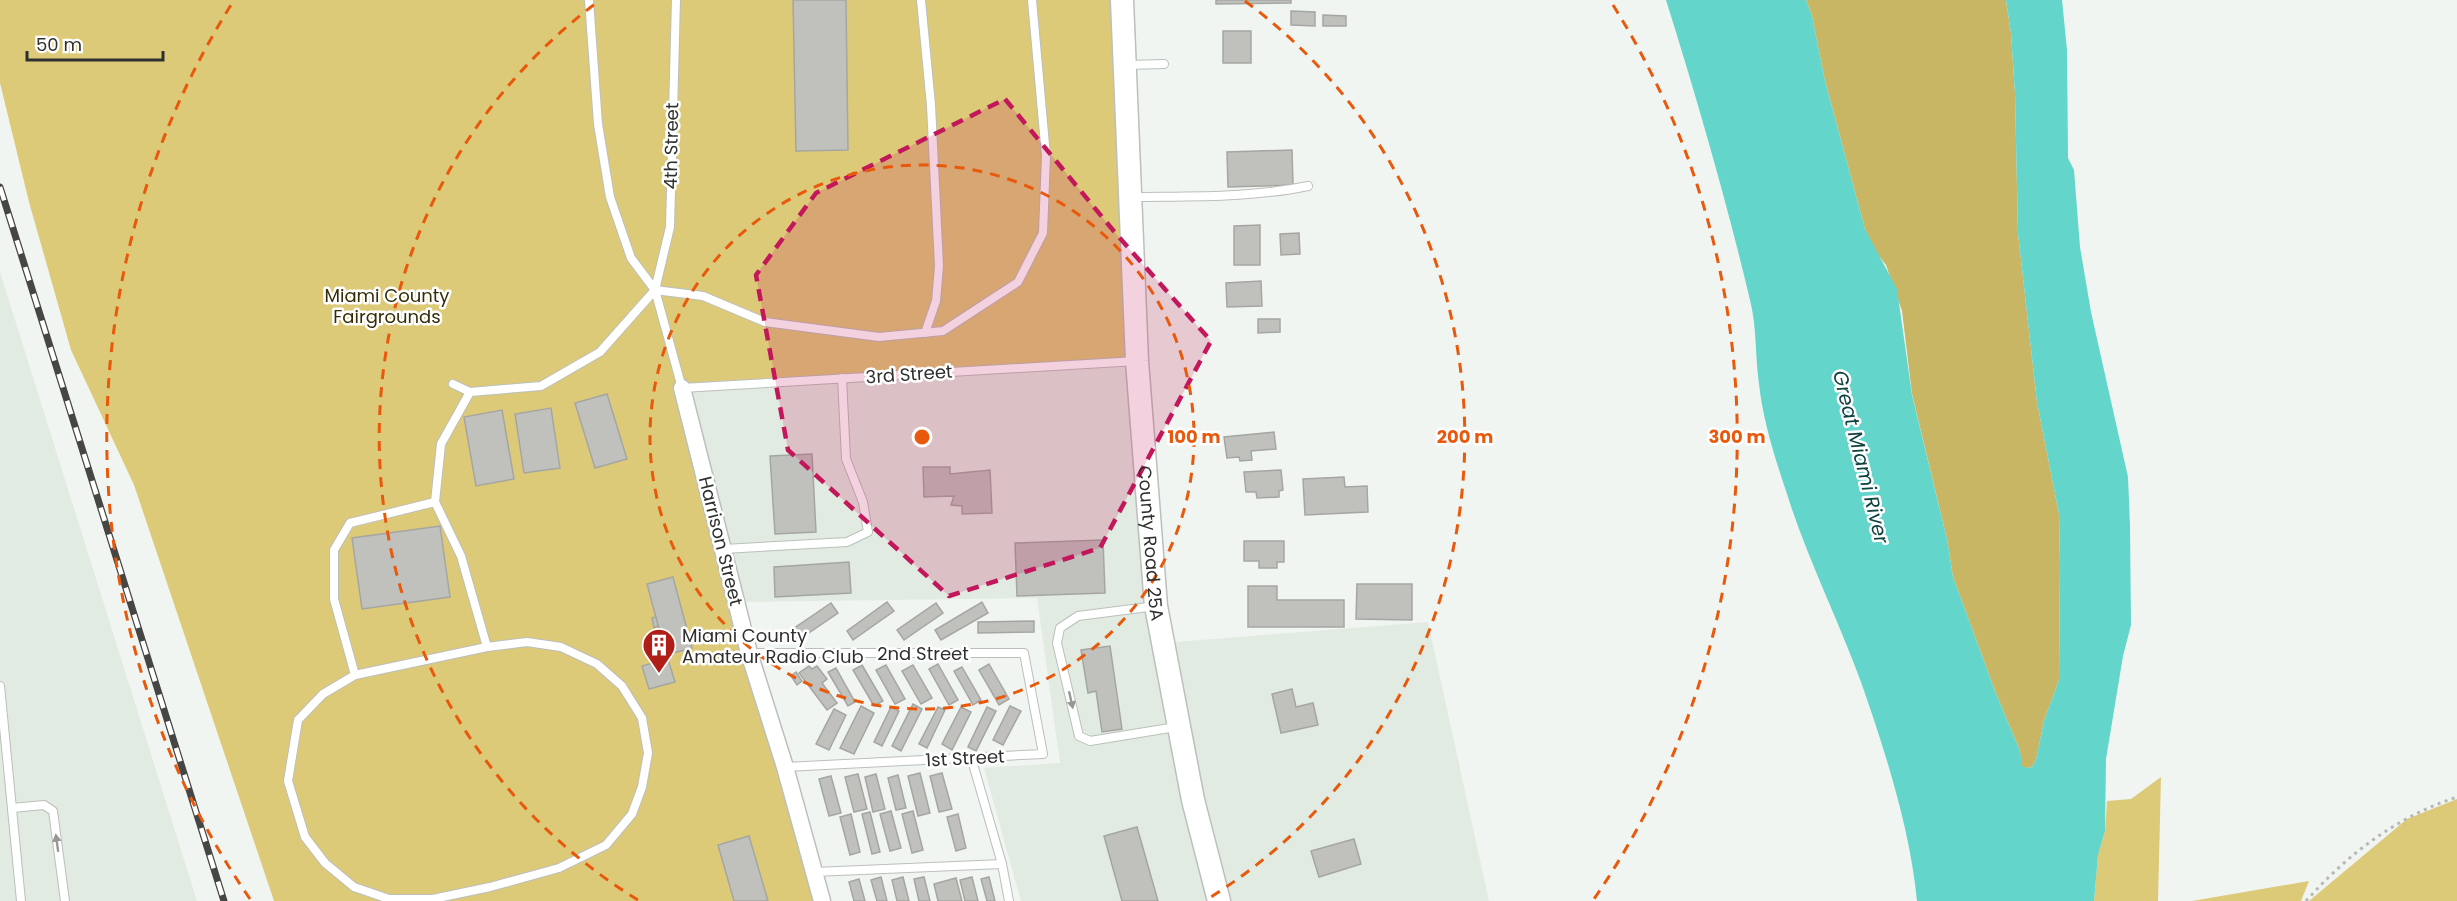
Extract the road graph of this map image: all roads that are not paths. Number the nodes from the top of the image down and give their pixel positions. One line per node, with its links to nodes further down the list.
1 (588, 0): 10 (lane)
2 (676, 0): 10 (lane, 4th Street)
3 (921, 0): 11 (lane)
4 (1032, 0): 11 (lane)
5 (1122, 0): 7 (main road, County Road 25A)
6 (1164, 64): 7 (lane)
7 (1125, 65): 9 (main road, County Road 25A)
8 (1308, 186): 9 (lane)
9 (1130, 197): 12 (main road, County Road 25A)
10 (655, 290): 11 (lane); 15 (lane); 16 (lane)
11 (925, 333)
12 (1137, 361): 13 (lane, 3rd Street); 19 (main road, County Road 25A)
13 (842, 378): 15 (lane, 3rd Street); 18 (lane)
14 (453, 384): 16 (lane)
15 (682, 388): 18 (street, Harrison Street)
16 (470, 392): 17 (lane)
17 (435, 502): 20 (lane); 23 (lane)
18 (723, 549): 21 (street, Harrison Street)
19 (1156, 606): 25 (main road, County Road 25A); 25 (lane, one-way to 25)
20 (487, 647): 23 (lane); 23 (lane)
21 (749, 653): 22 (lane, 2nd Street); 27 (street, Harrison Street)
22 (1024, 653): 26 (lane, 1st Street)
23 (356, 675)
24 (0, 686): 28 (lane)
25 (1179, 726): 35 (main road, County Road 25A)
26 (971, 758): 27 (lane, 1st Street); 29 (lane)
27 (785, 766): 30 (street, Harrison Street)
28 (12, 808): 31 (lane); 32 (lane, one-way to 28)
29 (1002, 864): 30 (lane); 34 (lane)
30 (814, 872): 33 (street, Harrison Street)
31 (21, 901)
32 (65, 901)
33 (822, 901)
34 (1009, 901)
35 (1219, 901)

